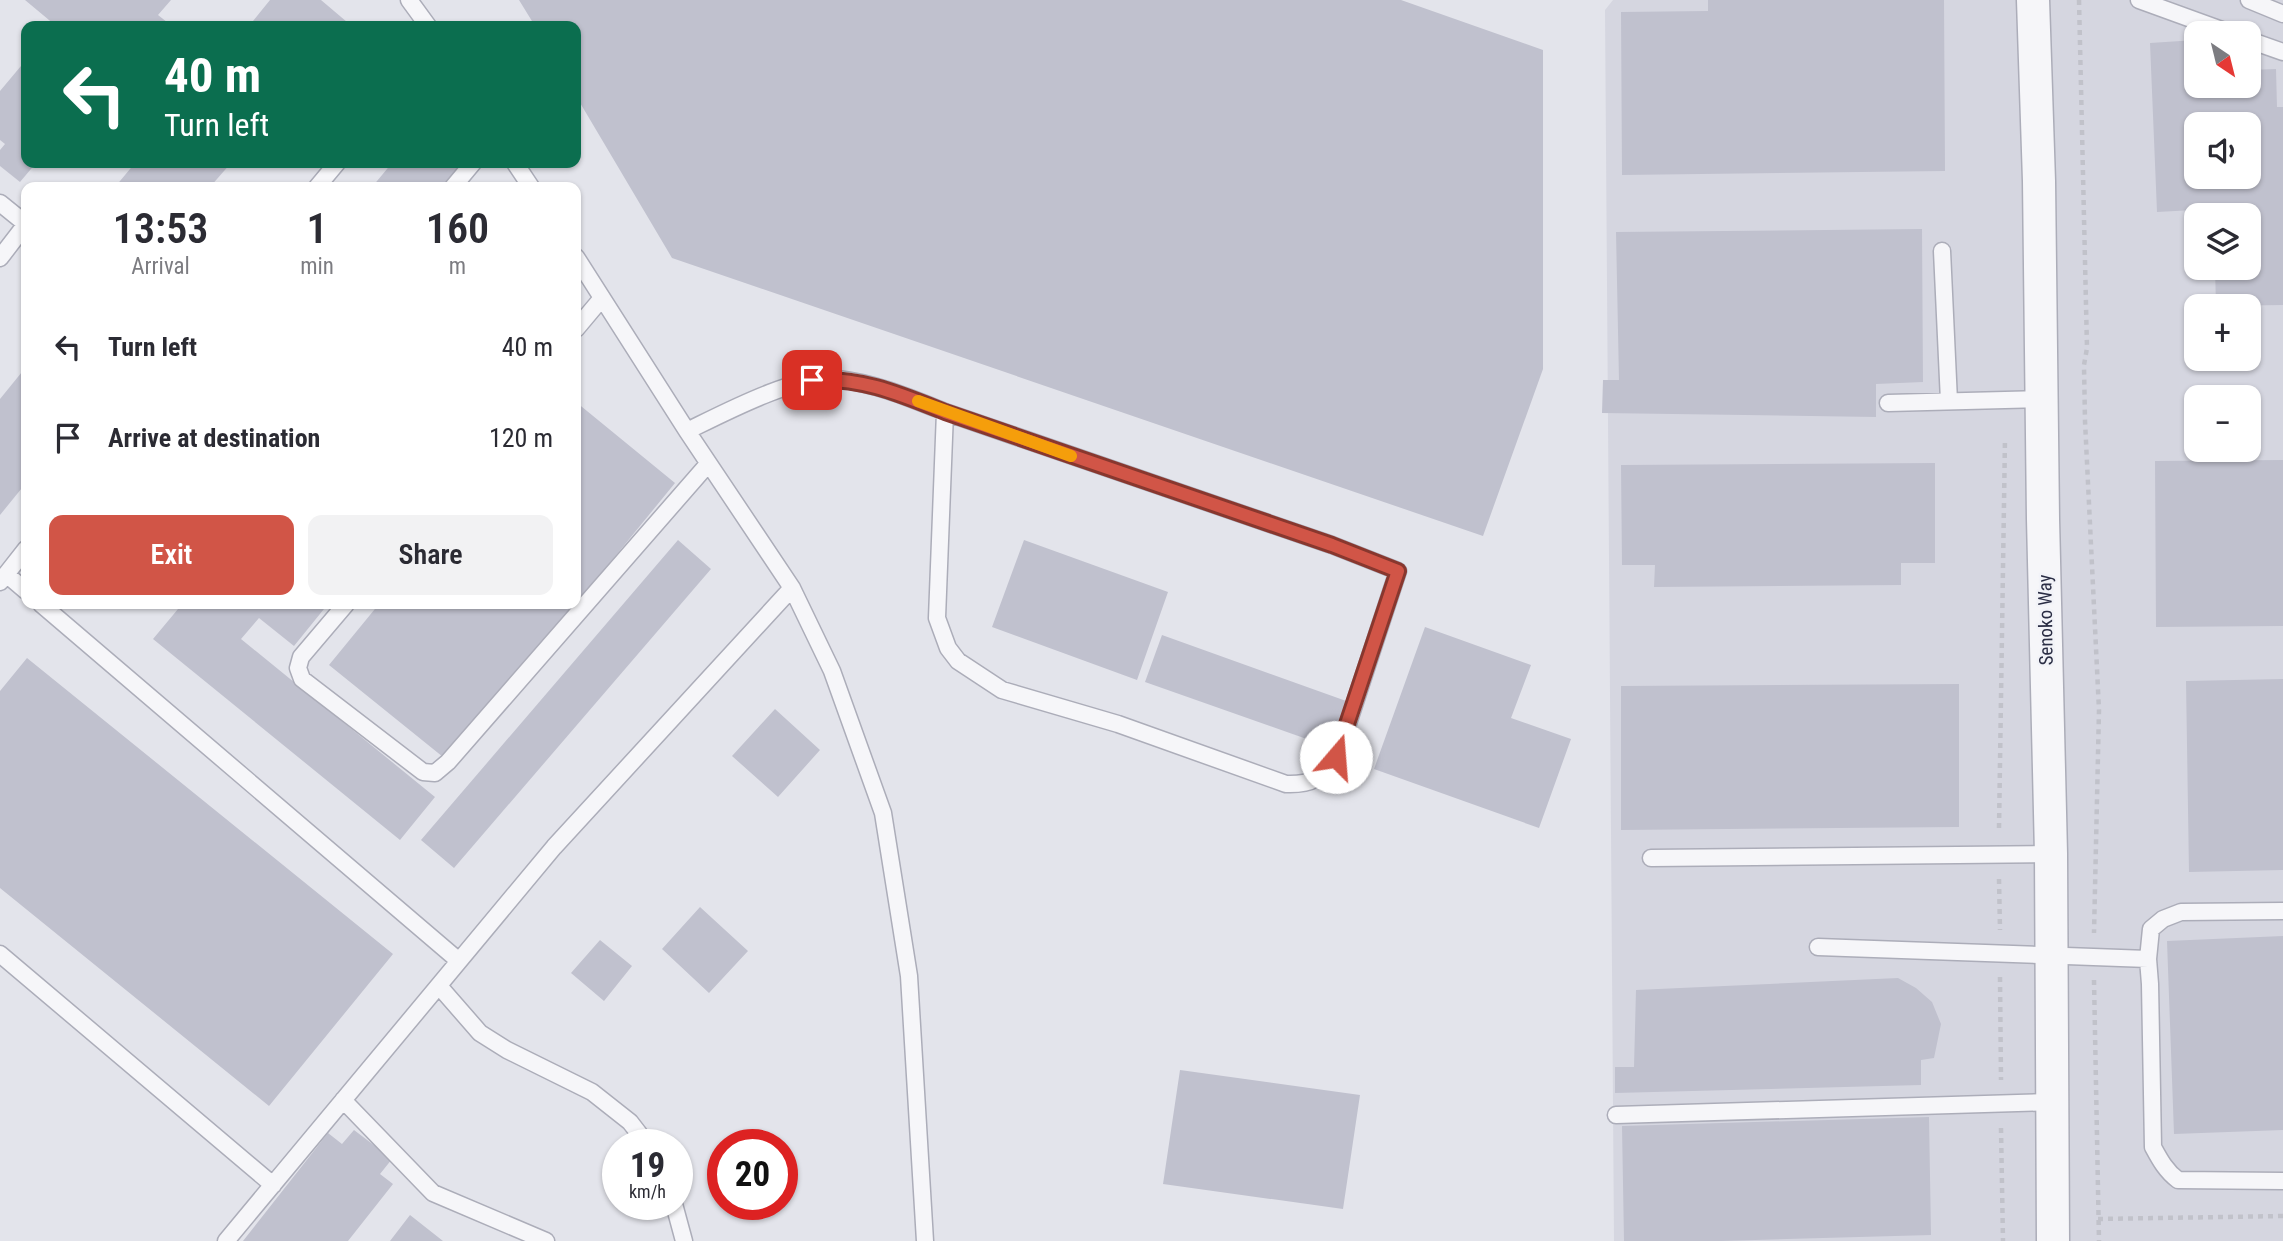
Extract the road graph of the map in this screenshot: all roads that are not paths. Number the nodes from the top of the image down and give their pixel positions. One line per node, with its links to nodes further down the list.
1 (409, 0): 6 (lane)
2 (2033, 0): 22 (street, Senoko Way)
3 (2139, 0): 7 (lane)
4 (2249, 0): 5 (lane)
5 (2283, 14)
6 (424, 21)
7 (2198, 21)
8 (2261, 44): 9 (lane)
9 (2283, 52)
10 (333, 168): 12 (lane)
11 (469, 168): 13 (lane)
12 (321, 182)
13 (457, 182)
14 (0, 203): 15 (lane)
15 (21, 220)
16 (21, 231): 18 (lane)
17 (1942, 251): 23 (lane)
18 (0, 258)
19 (581, 265): 20 (lane)
20 (602, 298): 21 (lane); 26 (lane)
21 (581, 324)
22 (2042, 399): 23 (lane); 34 (street, Senoko Way)
23 (1949, 401): 24 (lane)
24 (1888, 403)
25 (945, 412): 25 (lane); 26 (lane)
26 (687, 431): 27 (lane)
27 (708, 464): 31 (lane); 33 (lane)
28 (21, 555): 29 (lane)
29 (3, 578): 30 (lane)
30 (21, 588)
31 (792, 588): 41 (lane); 53 (lane)
32 (47, 609): 41 (lane)
33 (342, 609)
34 (2050, 855): 35 (lane); 39 (street, Senoko Way)
35 (1651, 858)
36 (2283, 911): 40 (lane)
37 (1818, 947): 39 (lane)
38 (0, 954): 48 (lane)
39 (2051, 956): 40 (lane); 44 (street, Senoko Way)
40 (2148, 959): 47 (lane)
41 (459, 961): 42 (lane)
42 (439, 986): 43 (lane); 46 (lane)
43 (343, 1100): 48 (lane); 51 (lane)
44 (2053, 1102): 45 (lane); 54 (street, Senoko Way)
45 (1616, 1115)
46 (635, 1129)
47 (2283, 1181)
48 (273, 1185): 50 (lane)
49 (678, 1220): 52 (lane)
50 (226, 1241)
51 (545, 1241)
52 (684, 1241)
53 (925, 1241)
54 (2053, 1241)

